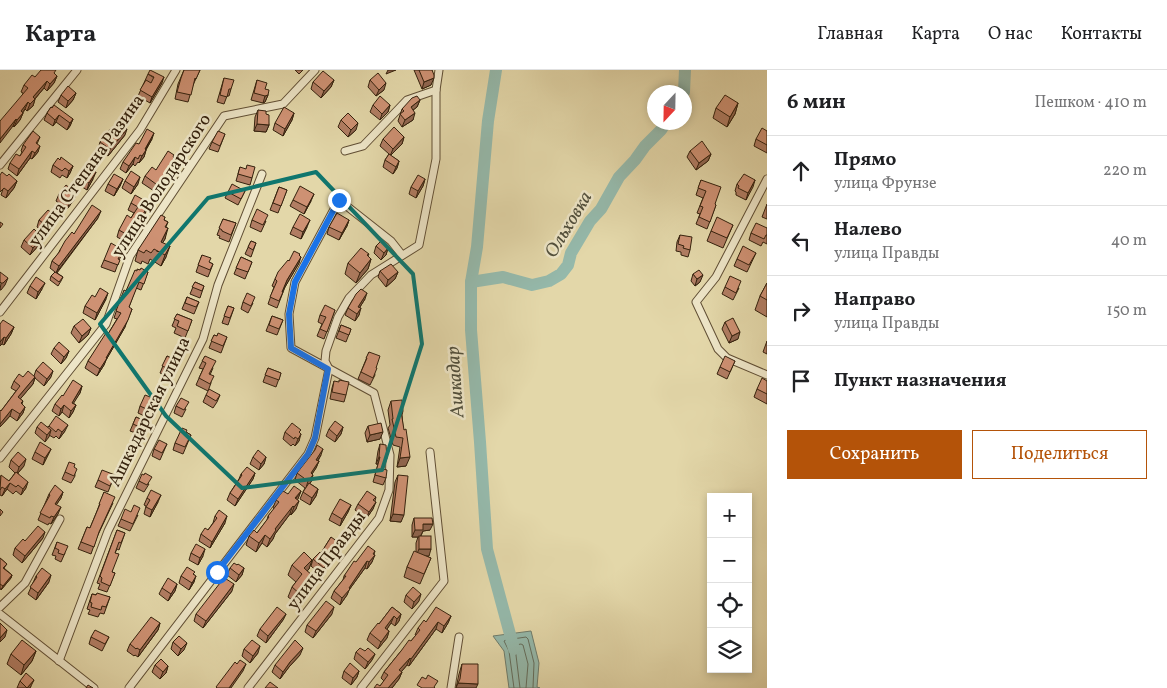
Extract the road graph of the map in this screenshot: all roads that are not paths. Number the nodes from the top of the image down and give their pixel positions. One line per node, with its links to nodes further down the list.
1 (77, 70): 7 (street)
2 (176, 70): 11 (street, улица Степана Разина)
3 (315, 70): 15 (street, улица Володарского)
4 (439, 70): 5 (street)
5 (436, 90): 6 (street); 10 (street)
6 (344, 151)
7 (0, 164)
8 (262, 174): 20 (street, Ашкадарская улица)
9 (767, 179): 13 (street)
10 (402, 254): 12 (street); 12 (street, улица Правды)
11 (0, 312)
12 (328, 369): 22 (street); 23 (street, улица Правды)
13 (767, 376)
14 (430, 452): 24 (street)
15 (0, 458)
16 (60, 519): 17 (street)
17 (0, 607)
18 (0, 614): 20 (street)
19 (459, 637): 25 (street)
20 (59, 661): 21 (street)
21 (94, 688)
22 (129, 688)
23 (248, 688)
24 (361, 688)
25 (451, 688)

